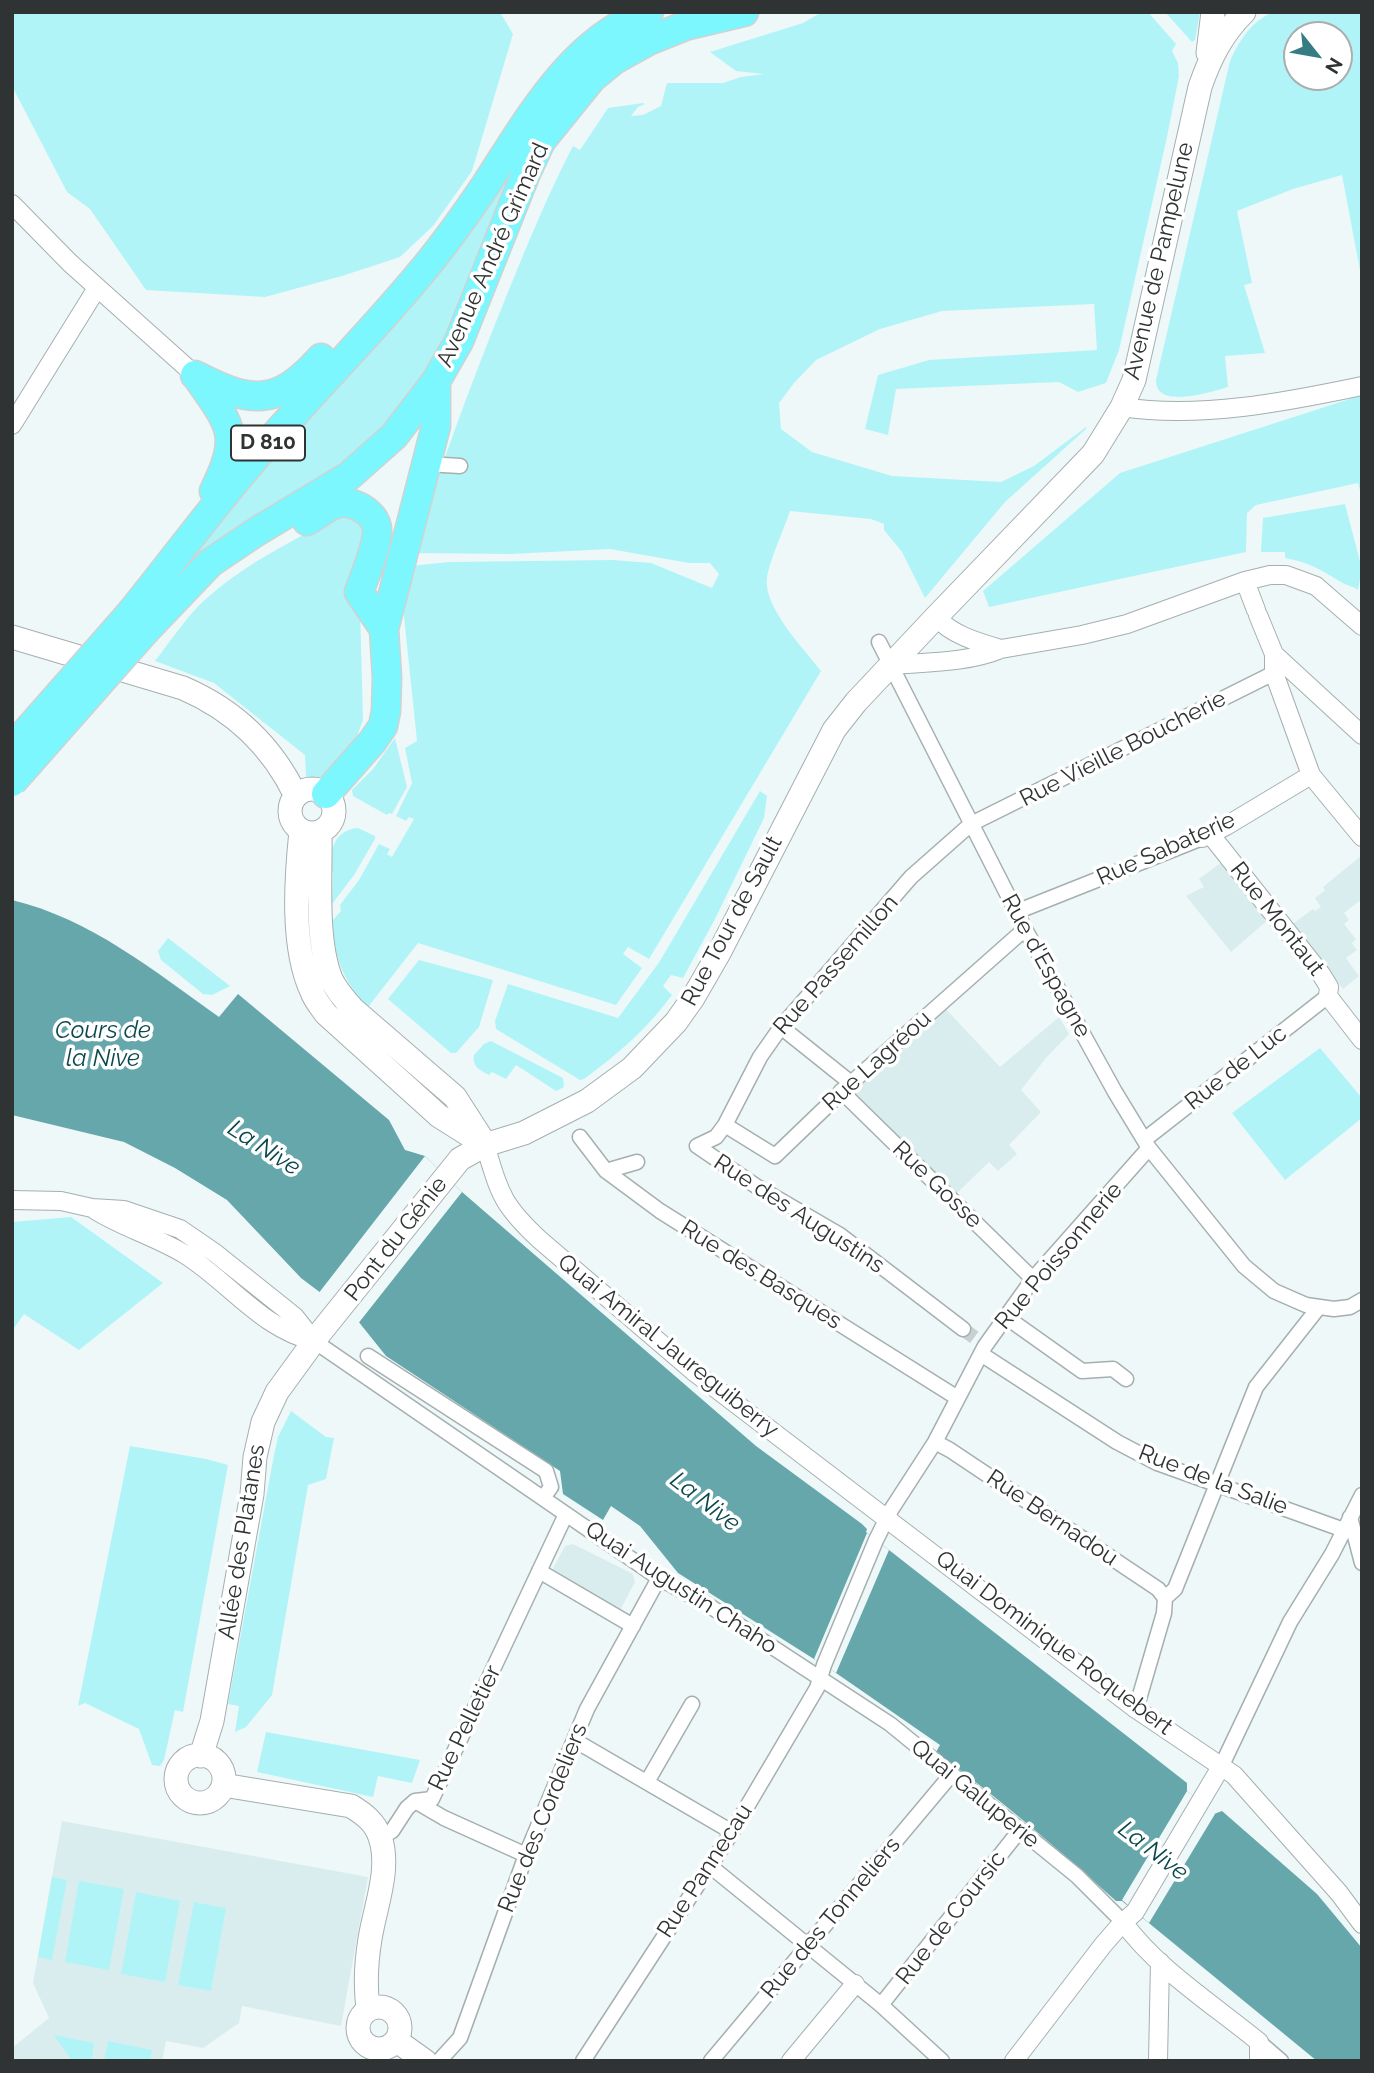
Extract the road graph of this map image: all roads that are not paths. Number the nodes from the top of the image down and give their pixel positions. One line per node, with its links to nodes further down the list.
1 (649, 12): 6 (main road, D 810)
2 (744, 12): 6 (main road, D 810)
3 (1244, 12): 5 (street, Avenue de Pampelune)
4 (1216, 16): 5 (street, Avenue de Pampelune)
5 (1208, 64): 13 (street, Avenue de Pampelune)
6 (571, 84): 8 (main road, Avenue André Grimard / D 810); 11 (main road, Avenue André Grimard / D 810)
7 (16, 215): 9 (street)
8 (417, 278): 10 (main road); 18 (main road, Avenue André Grimard / D 810)
9 (97, 288): 10 (street); 14 (street)
10 (195, 374): 18 (main road)
11 (436, 382): 15 (main road); 17 (main road, Avenue André Grimard / D 810)
12 (1362, 386): 13 (street)
13 (1122, 407): 21 (street, Avenue de Pampelune)
14 (12, 425)
15 (427, 464): 16 (street); 23 (main road)
16 (460, 466)
17 (256, 532): 20 (main road, Avenue André Grimard / D 810); 23 (main road)
18 (191, 539): 20 (main road, Avenue André Grimard / D 810)
19 (1245, 581): 22 (street); 26 (street); 27 (street)
20 (138, 622): 32 (main road, D 810, bridge); 34 (main road, D 810, bridge)
21 (929, 624): 26 (street); 28 (street); 29 (street, Avenue de Pampelune)
22 (1362, 626)
23 (384, 629): 35 (main road)
24 (13, 637): 36 (street)
25 (879, 642): 29 (street, Rue d'Espagne)
26 (1001, 649): 28 (street)
27 (1273, 654): 30 (street); 31 (street)
28 (936, 662): 29 (street)
29 (891, 665): 37 (street, Rue d'Espagne); 50 (street, Rue Tour de Sault)
30 (1273, 673): 33 (street); 37 (street, Rue Vieille Boucherie)
31 (1362, 735)
32 (12, 748)
33 (1311, 775): 39 (street, Rue Sabaterie); 40 (street)
34 (12, 782)
35 (326, 794): 36 (street); 38 (street)
36 (296, 796): 38 (street)
37 (971, 824): 41 (street, Rue d'Espagne); 44 (street, Rue Passemillon)
38 (311, 831): 50 (street)
39 (1206, 836): 41 (street, Rue Sabaterie); 43 (street, Rue Montaut)
40 (1362, 836)
41 (1016, 912): 42 (street, Rue d'Espagne)
42 (1025, 929): 46 (street, Rue Lagréou); 49 (street, Rue d'Espagne)
43 (1328, 996): 45 (street, Rue Montaut); 49 (street, Rue de Luc)
44 (781, 1027): 46 (street, Rue Gosse); 47 (street, Rue Passemillon)
45 (1362, 1040)
46 (846, 1087): 47 (street, Rue Lagréou); 54 (street, Rue Gosse)
47 (725, 1125): 58 (street, Rue des Augustins)
48 (580, 1137): 52 (street, Rue des Basques)
49 (1147, 1144): 54 (street, Rue Poissonnerie); 56 (street, Rue d'Espagne)
50 (485, 1145): 59 (street, Pont du Génie); 69 (street, Quai Amiral Jaureguiberry)
51 (637, 1162): 52 (street)
52 (606, 1171): 63 (street, Rue des Basques)
53 (12, 1200): 59 (street)
54 (1033, 1279): 57 (street, Rue Poissonnerie)
55 (1361, 1302): 56 (street)
56 (1319, 1307): 65 (street)
57 (1006, 1317): 60 (street, Rue Poissonnerie); 62 (street)
58 (963, 1329)
59 (314, 1342): 67 (street, Quai Augustin Chaho); 82 (street, Allée des Platanes)
60 (981, 1347): 63 (street, Rue Poissonnerie); 65 (street, Rue de la Salie)
61 (368, 1356): 67 (street)
62 (1126, 1379)
63 (956, 1397): 64 (street, Rue Poissonnerie)
64 (934, 1442): 69 (street, Rue Poissonnerie); 76 (street, Rue Bernadou)
65 (1218, 1484): 70 (street, Rue de la Salie); 76 (street)
66 (1362, 1495): 70 (street)
67 (543, 1498): 68 (street, Quai Augustin Chaho)
68 (566, 1514): 74 (street, Rue Pelletier); 75 (street, Quai Augustin Chaho)
69 (887, 1520): 71 (street, Rue Poissonnerie); 80 (street, Quai Dominique Roquebert)
70 (1347, 1523): 72 (street); 73 (street)
71 (876, 1540): 78 (street, Rue Pannecau)
72 (1335, 1548): 73 (street); 83 (street)
73 (1361, 1554)
74 (539, 1571): 77 (street); 87 (street, Rue Pelletier)
75 (659, 1578): 77 (street, Rue des Cordeliers); 78 (street, Quai Augustin Chaho)
76 (1165, 1598): 80 (street)
77 (633, 1626): 81 (street, Rue des Cordeliers)
78 (821, 1671): 84 (street, Quai Galuperie); 89 (street, Rue Pannecau)
79 (692, 1704): 85 (street)
80 (1136, 1709): 83 (street, Quai Dominique Roquebert)
81 (574, 1740): 85 (street); 91 (street, Rue des Cordeliers)
82 (201, 1756): 86 (street); 86 (street, Allée des Platanes)
83 (1222, 1765): 93 (street); 94 (street, Quai Dominique Roquebert)
84 (951, 1775): 88 (street, Quai Galuperie); 95 (street, Rue des Tonneliers)
85 (647, 1782): 89 (street)
86 (223, 1785): 90 (street)
87 (415, 1801): 90 (street, Rue Pelletier); 91 (street)
88 (1020, 1830): 93 (street, Quai Galuperie); 98 (street, Rue de Coursic)
89 (732, 1832): 92 (street, Rue Pannecau)
90 (381, 1837): 99 (street)
91 (526, 1854): 103 (street, Rue des Cordeliers)
92 (710, 1866): 95 (street); 104 (street, Rue Pannecau)
93 (1129, 1917): 96 (street); 108 (street)
94 (1362, 1924)
95 (809, 1945): 97 (street); 105 (street, Rue des Tonneliers)
96 (1160, 1962): 101 (street); 109 (street)
97 (855, 1984): 98 (street); 106 (street)
98 (881, 2005): 107 (street)
99 (368, 2009): 100 (street); 100 (street)
100 (397, 2041): 102 (street)
101 (1259, 2042): 110 (street); 111 (street)
102 (425, 2061)
103 (439, 2061)
104 (583, 2061)
105 (711, 2061)
106 (791, 2061)
107 (942, 2061)
108 (1014, 2061)
109 (1158, 2061)
110 (1259, 2061)
111 (1281, 2061)

